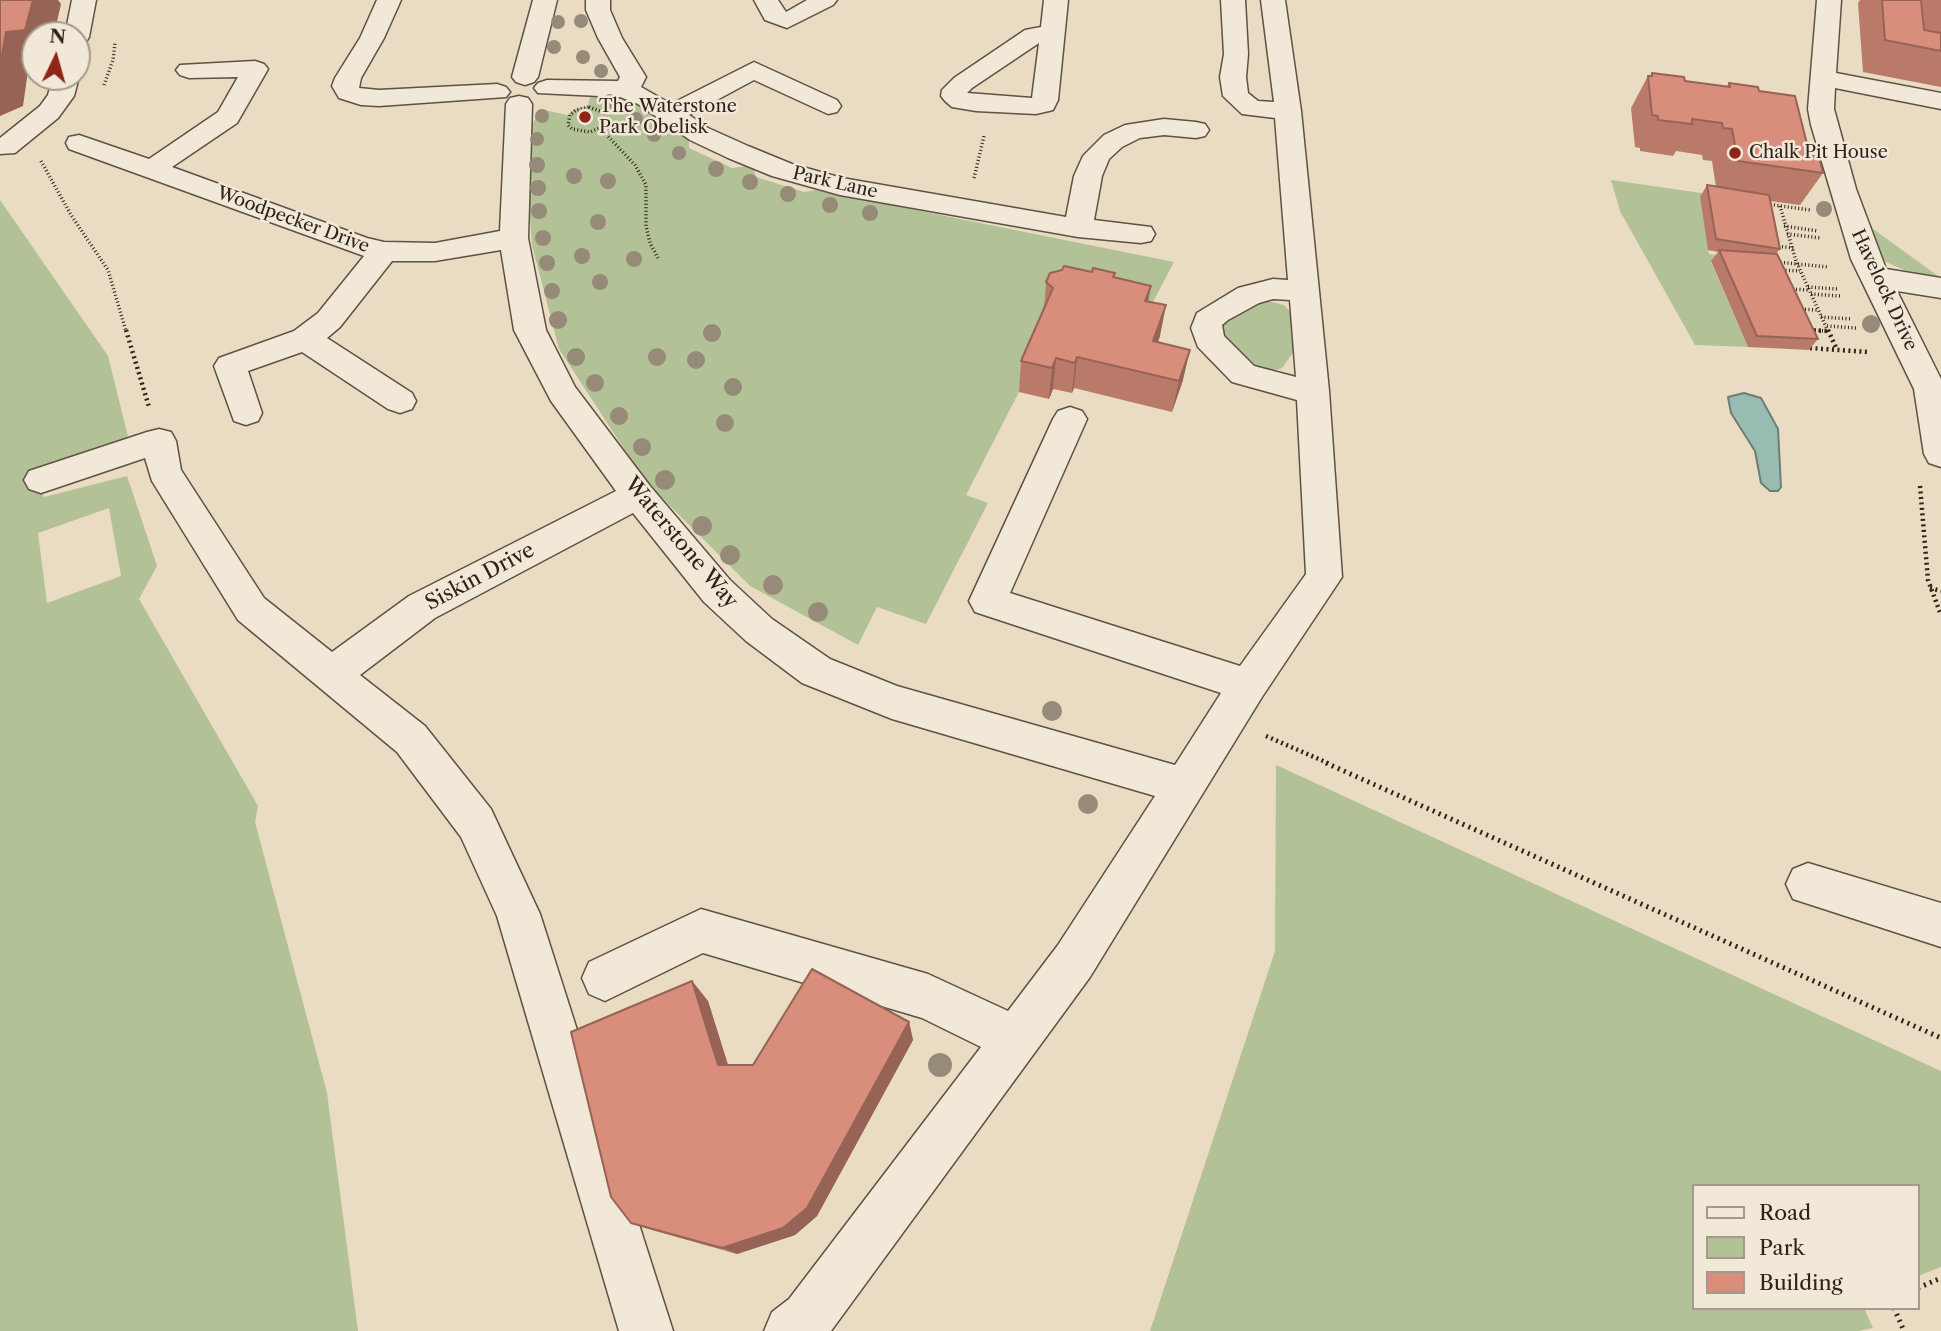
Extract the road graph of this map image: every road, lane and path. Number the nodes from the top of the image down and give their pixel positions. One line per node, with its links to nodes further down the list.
1 (83, 0): 11 (street)
2 (389, 0): 14 (street, Park Lane)
3 (545, 0): 14 (street, Waterstone Way)
4 (598, 0): 15 (street)
5 (766, 0): 6 (street)
6 (825, 0)
7 (1233, 0): 20 (street)
8 (1273, 0): 20 (street)
9 (1829, 0): 13 (street, Havelock Drive)
10 (1054, 16): 18 (street); 18 (street)
11 (80, 21)
12 (189, 70): 27 (street)
13 (1823, 78): 17 (street); 48 (street, Havelock Drive)
14 (522, 90): 15 (street, Park Lane); 37 (street, Waterstone Way)
15 (626, 90): 21 (street, Park Lane)
16 (62, 91): 25 (street)
17 (1941, 101)
18 (991, 104): 30 (path)
19 (828, 106): 21 (street)
20 (1288, 111): 53 (street)
21 (670, 115): 30 (street, Park Lane)
22 (601, 129): 42 (path)
23 (1196, 130): 32 (street)
24 (79, 143): 27 (street, Woodpecker Drive)
25 (2, 146)
26 (39, 157): 70 (path)
27 (152, 169): 41 (street, Woodpecker Drive)
28 (1763, 203): 29 (path)
29 (1780, 206): 31 (path); 34 (path)
30 (962, 209): 32 (street, Park Lane)
31 (1815, 211)
32 (1078, 228): 36 (street, Park Lane)
33 (1777, 229): 34 (path)
34 (1786, 230): 35 (path); 38 (path); 40 (path)
35 (1820, 231)
36 (1141, 234)
37 (514, 238): 41 (street, Woodpecker Drive); 73 (street, Waterstone Way)
38 (1823, 239)
39 (1774, 246): 40 (path)
40 (1793, 248): 44 (path)
41 (384, 251): 62 (street)
42 (658, 258)
43 (1773, 261): 44 (path)
44 (1797, 264): 45 (path); 47 (path)
45 (1834, 268)
46 (1778, 269): 47 (path)
47 (1800, 271): 51 (path)
48 (1874, 277): 50 (street); 71 (street, Havelock Drive)
49 (1785, 288): 51 (path)
50 (1941, 288)
51 (1809, 290): 52 (path); 54 (path); 55 (path)
52 (1844, 290)
53 (1304, 291): 66 (street); 66 (street)
54 (1848, 297)
55 (1818, 307): 56 (path); 57 (path)
56 (1795, 309)
57 (1821, 317): 58 (path); 59 (path)
58 (1859, 319)
59 (1827, 329): 60 (path); 61 (path); 64 (path)
60 (1864, 329)
61 (1803, 330)
62 (305, 339): 67 (street); 68 (street)
63 (1810, 348): 64 (path)
64 (1837, 350): 65 (path)
65 (1876, 353)
66 (1313, 391): 77 (street)
67 (400, 401)
68 (246, 413)
69 (1070, 419): 77 (street)
70 (159, 441): 72 (street); 76 (street)
71 (1941, 454)
72 (41, 480)
73 (638, 495): 76 (street, Siskin Drive); 78 (street, Waterstone Way)
74 (1930, 588): 75 (path)
75 (1941, 591)
76 (332, 674): 87 (street)
77 (1238, 702): 78 (street); 82 (path)
78 (1184, 786): 83 (street)
79 (1808, 884): 80 (street)
80 (1941, 925)
81 (605, 978): 83 (street)
82 (1941, 1038)
83 (1017, 1040): 88 (street)
84 (1941, 1278): 85 (path)
85 (1920, 1287)
86 (1895, 1310): 89 (path)
87 (646, 1331)
88 (791, 1331)
89 (1904, 1331)

